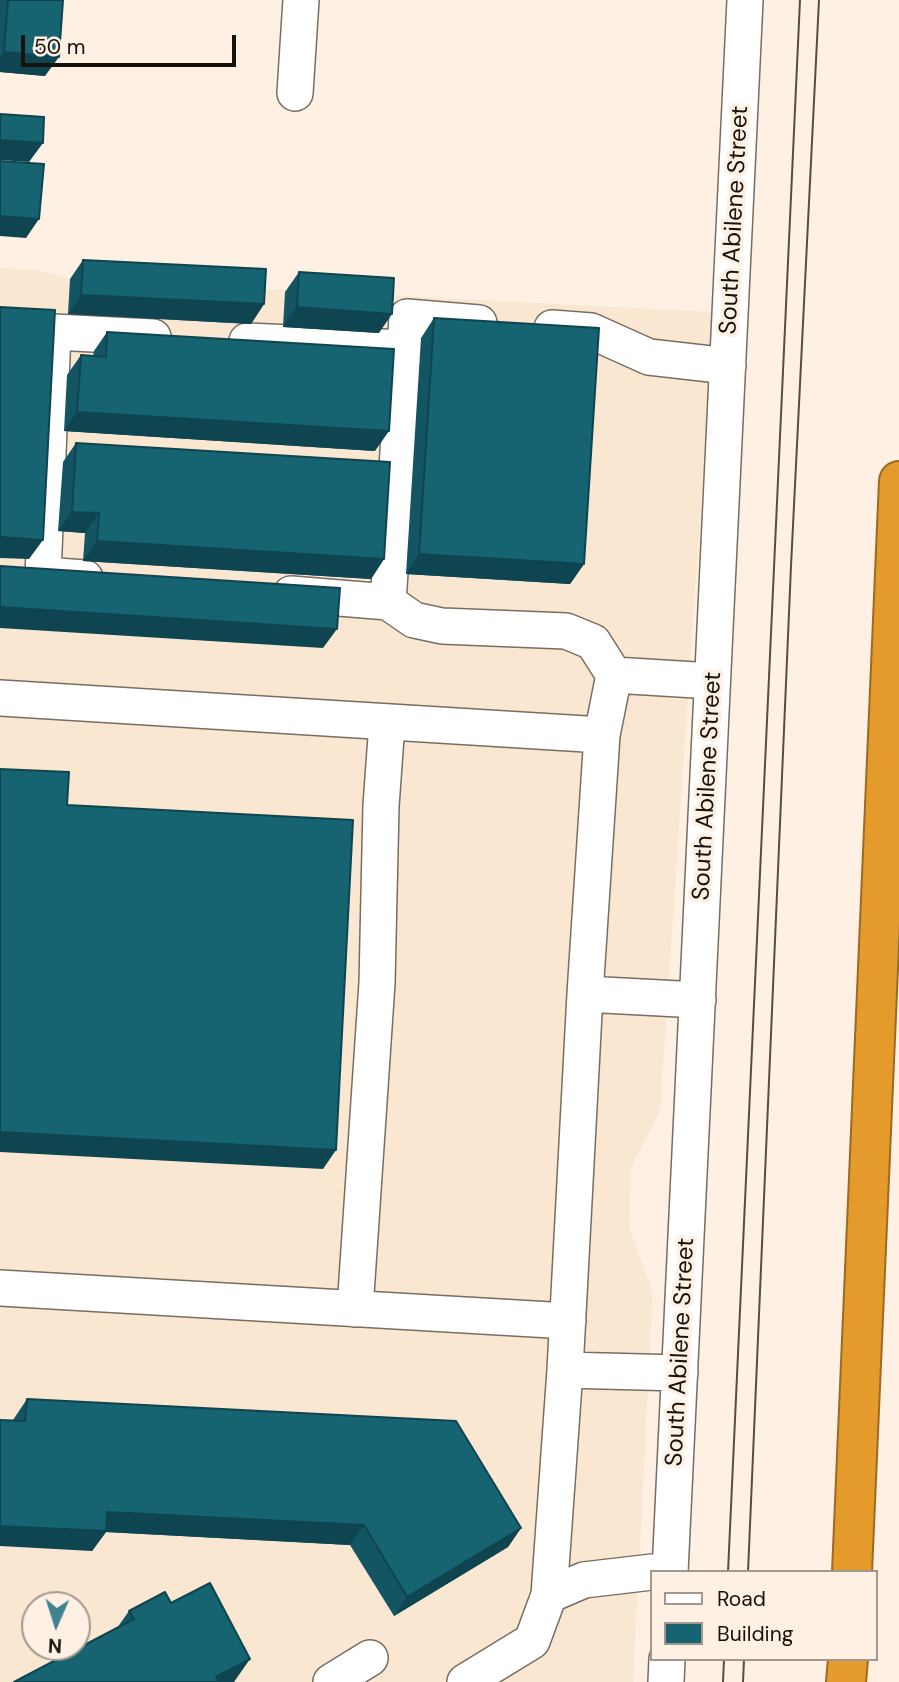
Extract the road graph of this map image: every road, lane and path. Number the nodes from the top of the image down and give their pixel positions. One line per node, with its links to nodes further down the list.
1 (301, 0): 3 (street)
2 (745, 0): 5 (street, South Abilene Street)
3 (295, 93)
4 (405, 348): 5 (street); 7 (street); 9 (street)
5 (728, 366): 11 (street, South Abilene Street)
6 (899, 481): 23 (highway)
7 (112, 580)
8 (264, 592): 9 (street)
9 (388, 602): 10 (street)
10 (614, 675): 11 (street); 14 (street)
11 (712, 681): 16 (street, South Abilene Street)
12 (0, 698): 13 (street)
13 (387, 723): 14 (street); 18 (street)
14 (602, 735): 15 (street)
15 (585, 994): 16 (street); 19 (street)
16 (698, 1000): 21 (street, South Abilene Street)
17 (0, 1289): 18 (street)
18 (355, 1309): 19 (street)
19 (568, 1321): 20 (street)
20 (565, 1370): 21 (street); 25 (street)
21 (680, 1374): 22 (street, South Abilene Street)
22 (662, 1570)
23 (852, 1570)
24 (650, 1572): 25 (street)
25 (548, 1595): 30 (street)
26 (370, 1657): 29 (street)
27 (667, 1661): 31 (street)
28 (848, 1661): 32 (highway)
29 (331, 1682)
30 (465, 1682)
31 (666, 1682)
32 (846, 1682)

